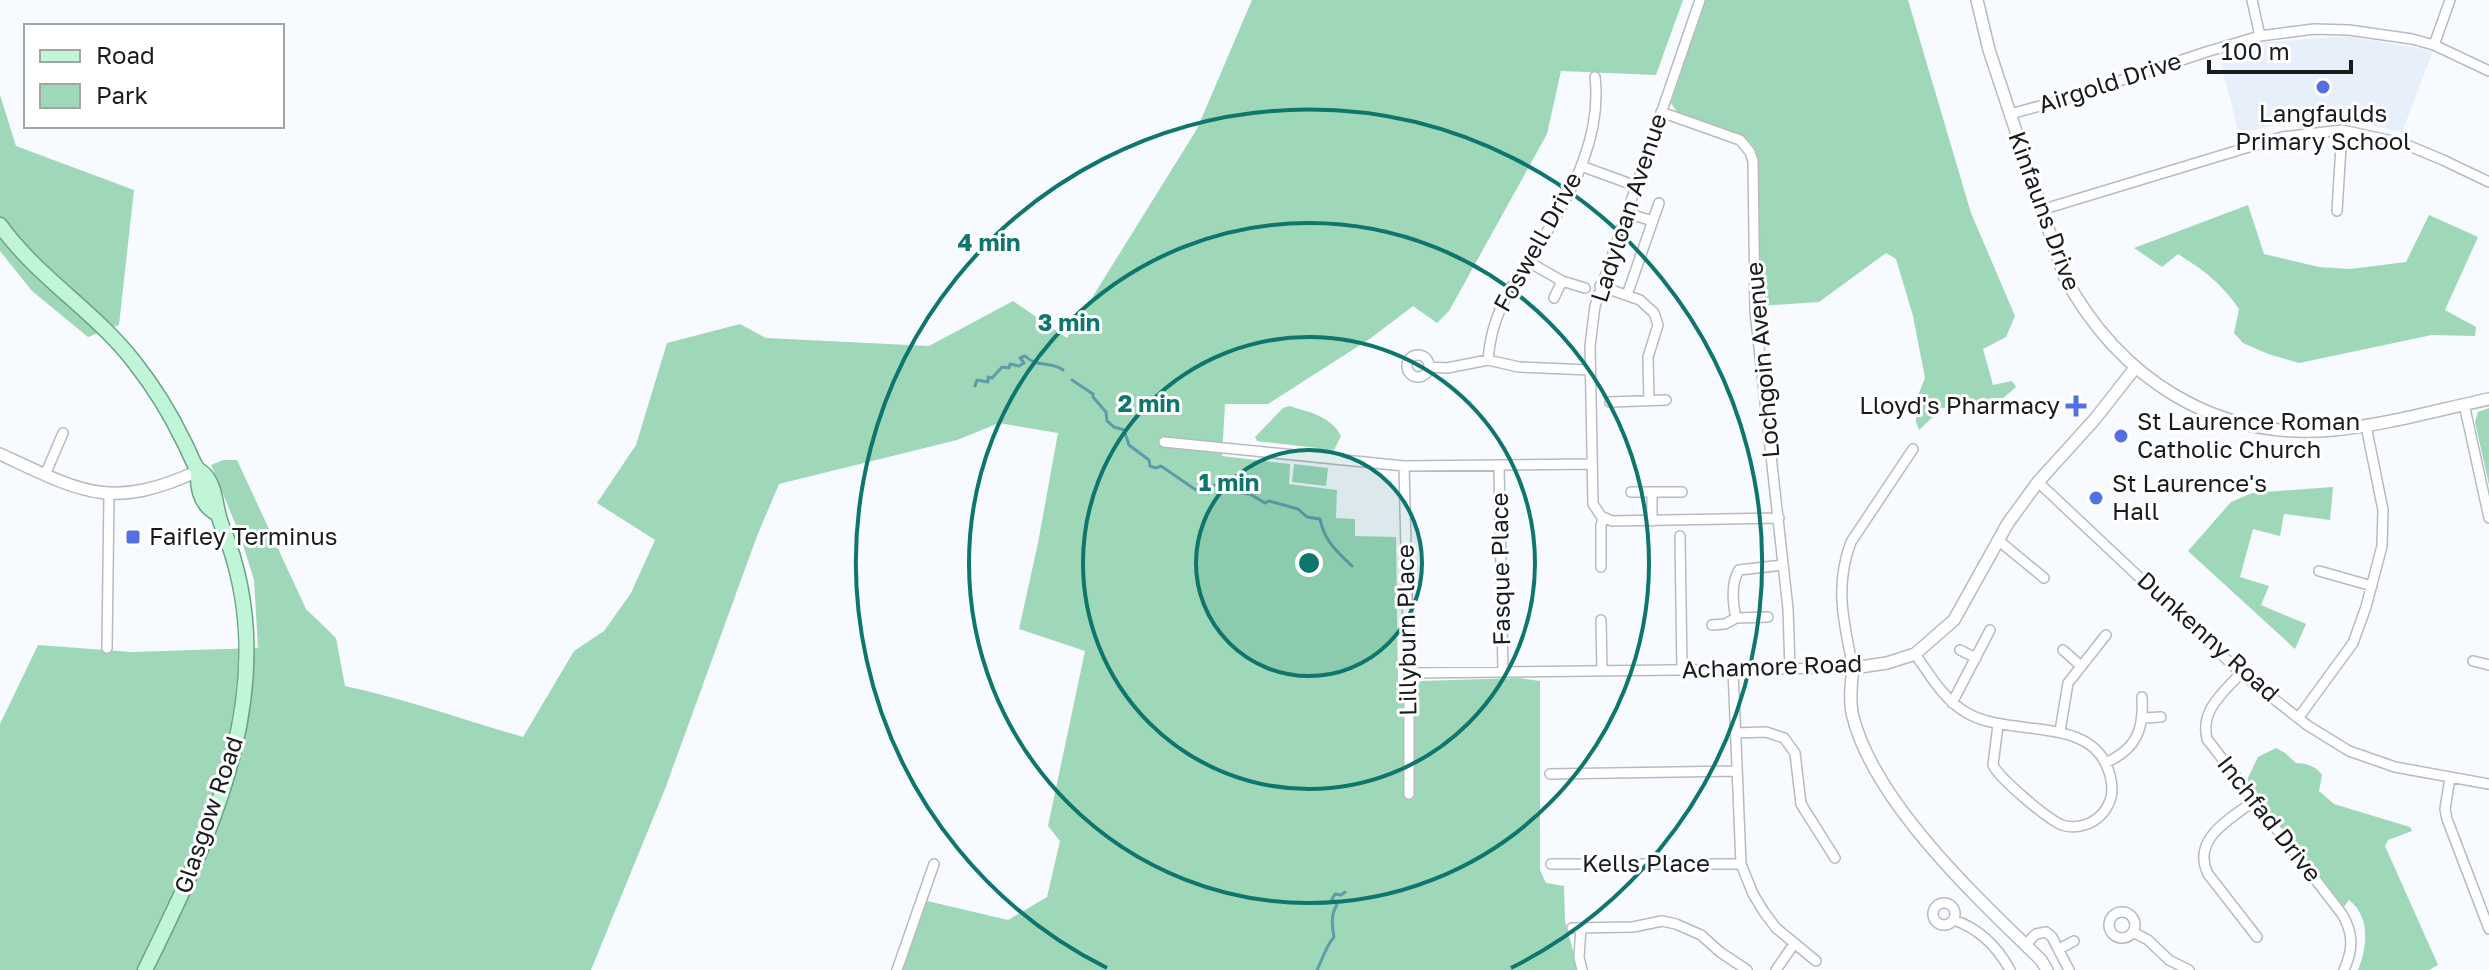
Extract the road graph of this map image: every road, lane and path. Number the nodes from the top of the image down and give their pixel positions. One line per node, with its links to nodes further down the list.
1 (1700, 0): 9 (street, Ladyloan Avenue)
2 (1977, 0): 10 (street, Kinfauns Drive)
3 (2252, 0): 5 (street)
4 (2450, 0): 6 (street)
5 (2260, 36): 6 (street, Airgold Drive); 10 (street, Airgold Drive)
6 (2434, 45): 7 (street, Airgold Drive)
7 (2489, 71)
8 (1595, 77): 12 (street, Foswell Drive)
9 (1661, 112): 14 (street, Ladyloan Avenue); 55 (street, Lochgoin Avenue)
10 (2010, 114): 16 (street, Kinfauns Drive)
11 (2342, 130): 13 (street); 16 (street); 17 (street)
12 (1581, 166): 14 (street); 21 (street, Foswell Drive)
13 (2489, 182)
14 (1636, 186): 23 (street, Ladyloan Avenue)
15 (1659, 203): 19 (street)
16 (2041, 210): 29 (street, Kinfauns Drive)
17 (2337, 211)
18 (1636, 216): 19 (street)
19 (1653, 221): 25 (street)
20 (0, 225): 44 (main road, Glasgow Road)
21 (1527, 261): 22 (street); 27 (street, Foswell Drive)
22 (1562, 281): 24 (street); 26 (street)
23 (1600, 286): 25 (street); 30 (street, Ladyloan Avenue)
24 (1585, 288)
25 (1627, 295): 32 (street)
26 (1554, 298)
27 (1488, 360): 28 (street); 30 (street)
28 (1429, 367)
29 (2135, 368): 36 (street, Kinfauns Drive); 47 (street, Achamore Road)
30 (1590, 370): 41 (street, Ladyloan Avenue)
31 (2489, 399): 35 (street, Kinfauns Drive)
32 (1649, 400): 33 (street); 34 (street)
33 (1666, 400)
34 (1610, 402)
35 (2464, 404): 36 (street, Kinfauns Drive); 56 (street)
36 (2366, 426): 64 (street)
37 (63, 433): 45 (street)
38 (1164, 442): 42 (street)
39 (1913, 449): 79 (street)
40 (0, 454): 45 (street)
41 (1592, 464): 43 (street); 54 (street, Ladyloan Avenue)
42 (1404, 466): 43 (street); 85 (street, Lillyburn Place)
43 (1499, 466): 84 (street, Fasque Place)
44 (198, 471): 46 (street); 48 (main road); 53 (main road, Glasgow Road)
45 (45, 475): 52 (street)
46 (177, 481): 48 (street); 52 (street)
47 (2038, 482): 59 (street, Achamore Road); 86 (street, Dunkenny Road)
48 (199, 491): 53 (main road, Glasgow Road)
49 (1631, 492): 50 (street)
50 (1652, 492): 51 (street); 57 (street)
51 (1682, 492)
52 (109, 494): 71 (street)
53 (216, 513): 115 (main road, Glasgow Road)
54 (1602, 517): 57 (street); 61 (street, Ladyloan Avenue)
55 (1779, 518): 57 (street); 60 (street, Lochgoin Avenue)
56 (2489, 518)
57 (1652, 521)
58 (1680, 536): 82 (street)
59 (1998, 540): 63 (street); 74 (street, Achamore Road)
60 (1783, 565): 66 (street); 81 (street, Lochgoin Avenue)
61 (1601, 567)
62 (2319, 571): 64 (street)
63 (2044, 578)
64 (2372, 586): 90 (street)
65 (1768, 617): 66 (street)
66 (1736, 618): 68 (street)
67 (1601, 620): 83 (street)
68 (1712, 625)
69 (1990, 630): 75 (street)
70 (2106, 635): 78 (street)
71 (107, 648)
72 (1960, 650): 75 (street)
73 (2063, 650): 78 (street)
74 (1915, 654): 79 (street, Achamore Road); 88 (street)
75 (1976, 658): 88 (street)
76 (2473, 661): 77 (street)
77 (2489, 665)
78 (2081, 666): 93 (street)
79 (1853, 668): 81 (street, Achamore Road); 112 (street)
80 (1733, 669): 81 (street, Achamore Road); 82 (street, Achamore Road); 94 (street)
81 (1790, 669)
82 (1682, 670): 83 (street, Achamore Road)
83 (1602, 671): 84 (street, Achamore Road)
84 (1503, 672): 85 (street, Achamore Road)
85 (1409, 673): 100 (street, Lillyburn Place)
86 (2241, 673): 90 (street, Dunkenny Road); 101 (street, Inchfad Drive)
87 (2142, 697): 91 (street)
88 (1952, 703): 92 (street)
89 (2161, 717): 91 (street)
90 (2299, 717): 98 (street, Dunkenny Road)
91 (2143, 718): 95 (street)
92 (1998, 725): 93 (street); 95 (street)
93 (2060, 731): 95 (street)
94 (1735, 733): 96 (street); 102 (street)
95 (2105, 763)
96 (1736, 771): 97 (street); 105 (street)
97 (1550, 774)
98 (2450, 778): 99 (street, Dunkenny Road); 107 (street)
99 (2489, 784)
100 (1409, 794)
101 (2254, 801): 109 (street); 124 (street, Inchfad Drive)
102 (1835, 858)
103 (934, 864): 116 (street)
104 (1551, 864): 105 (street, Kells Place)
105 (1741, 864): 111 (street)
106 (1954, 920): 120 (street)
107 (2489, 929)
108 (2133, 932): 123 (street)
109 (2257, 937)
110 (2074, 941): 113 (street)
111 (1794, 944): 114 (street); 119 (street)
112 (2025, 945): 113 (street); 121 (street)
113 (2059, 949): 122 (street)
114 (1816, 961)
115 (145, 970)
116 (897, 970)
117 (1582, 970): 118 (street)
118 (1747, 970)
119 (1776, 970)
120 (2010, 970)
121 (2047, 970)
122 (2069, 970)
123 (2189, 970)
124 (2344, 970)

